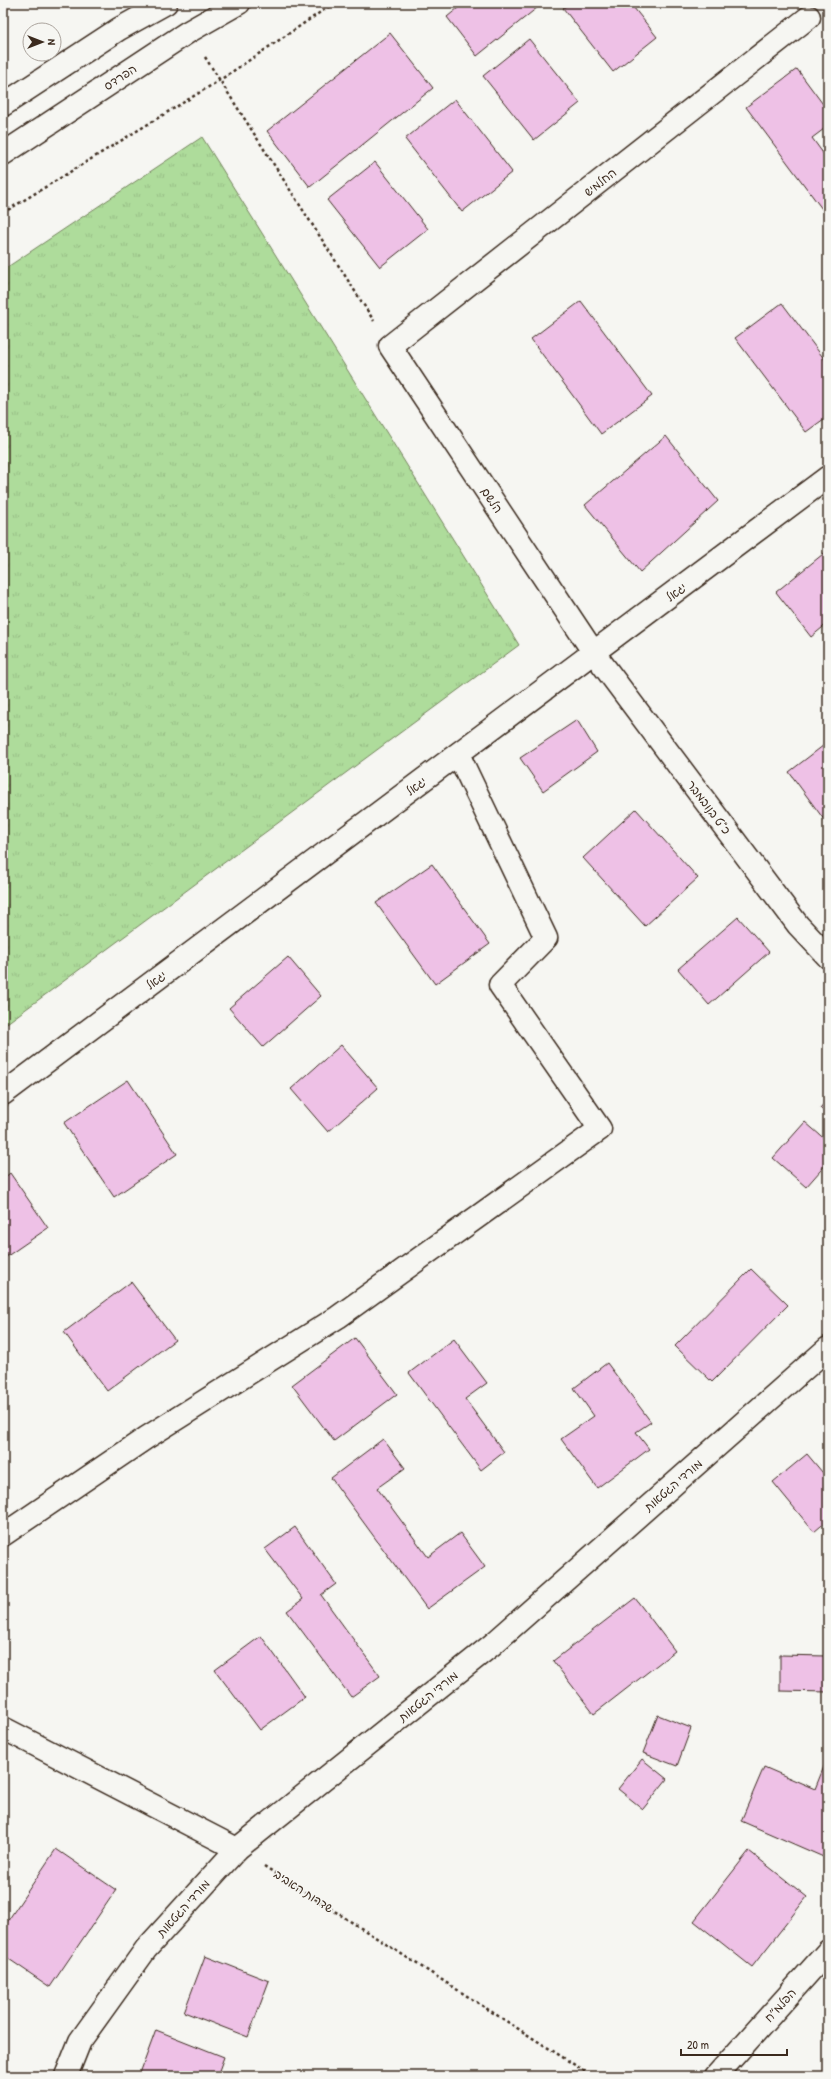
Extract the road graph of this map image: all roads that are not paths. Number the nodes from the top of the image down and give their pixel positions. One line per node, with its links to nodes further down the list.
1 (166, 3): 4 (street)
2 (239, 3): 5 (street, הפרדס)
3 (809, 17): 6 (street, החלמיש)
4 (3, 105)
5 (3, 154)
6 (390, 346): 8 (street, הלשם)
7 (828, 477): 8 (street, יגאל)
8 (594, 653): 9 (street, יגאל); 10 (street, כ"ט בנובמבר)
9 (458, 754): 11 (street, יגאל); 13 (street)
10 (828, 957)
11 (3, 1094)
12 (827, 1350): 15 (street, מורדי הגטאות)
13 (3, 1535)
14 (3, 1728): 15 (street)
15 (237, 1849): 17 (street, מורדי הגטאות)
16 (828, 1951): 18 (street, הפלמ״ח)
17 (66, 2076)
18 (716, 2076)

